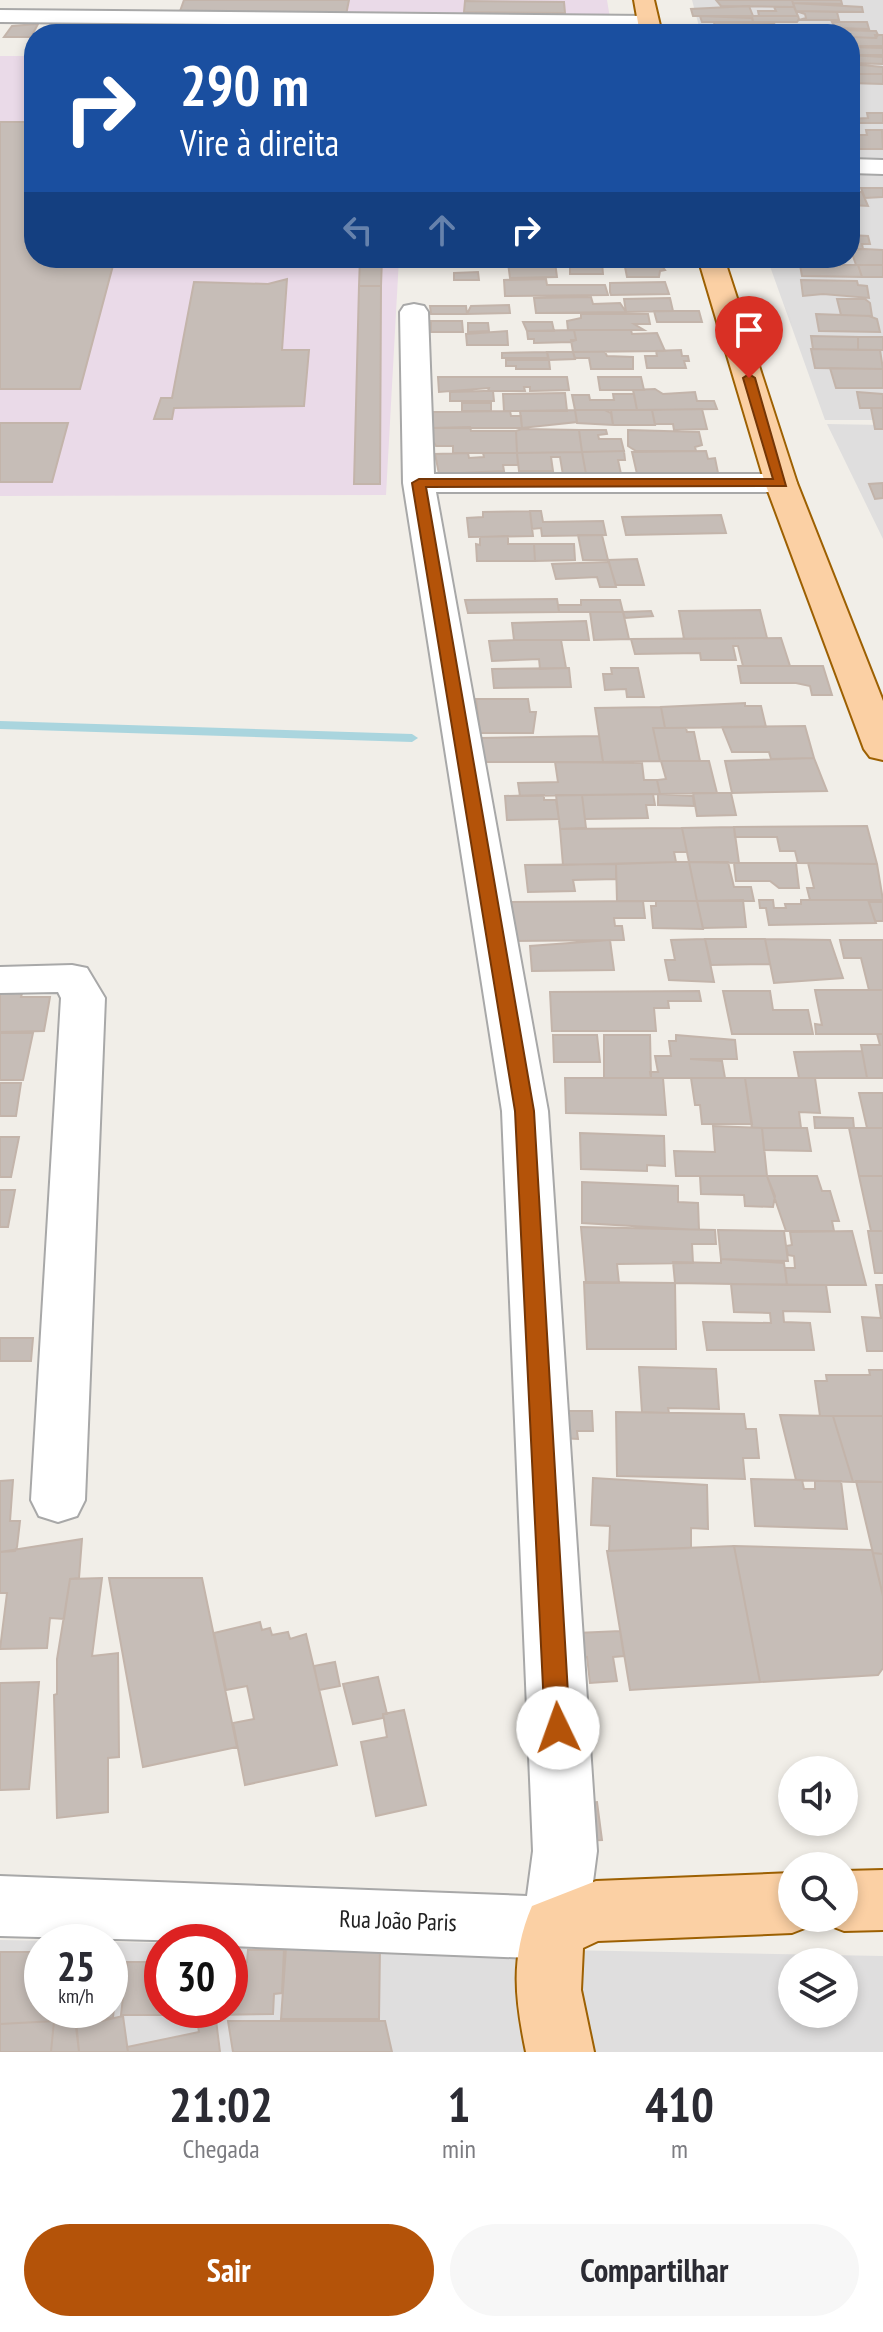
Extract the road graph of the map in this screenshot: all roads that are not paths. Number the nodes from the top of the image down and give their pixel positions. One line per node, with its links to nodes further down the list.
1 (644, 0): 4 (main road)
2 (0, 16): 3 (street)
3 (433, 24)
4 (648, 24)
5 (860, 166): 6 (street)
6 (883, 167)
7 (714, 268): 10 (main road)
8 (414, 312): 9 (street)
9 (419, 483): 10 (street); 19 (street)
10 (781, 483): 11 (main road)
11 (873, 700): 12 (main road)
12 (883, 749)
13 (0, 980): 14 (street)
14 (58, 1500)
15 (883, 1900): 16 (main road)
16 (858, 1901)
17 (778, 1904): 19 (main road, Rua João Paris)
18 (0, 1906): 19 (street, Rua João Paris)
19 (555, 1928): 20 (main road)
20 (560, 2052)

